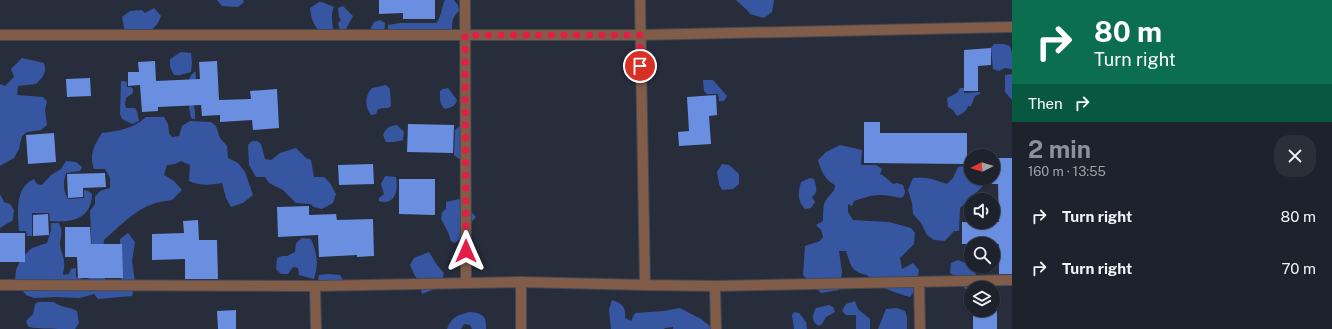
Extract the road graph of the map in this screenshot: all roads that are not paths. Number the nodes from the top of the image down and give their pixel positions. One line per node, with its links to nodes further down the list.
1 (465, 0): 5 (street)
2 (640, 0): 6 (street)
3 (1012, 27): 6 (street)
4 (0, 35): 5 (street)
5 (465, 35): 6 (street); 8 (street)
6 (640, 35): 12 (street)
7 (1012, 280): 10 (street)
8 (466, 282): 9 (street); 13 (street)
9 (521, 282): 12 (street); 16 (street)
10 (919, 282): 14 (street); 18 (street)
11 (0, 285): 13 (street)
12 (645, 285): 14 (street)
13 (315, 286): 15 (street)
14 (715, 286): 17 (street)
15 (316, 329)
16 (520, 329)
17 (716, 329)
18 (920, 329)

